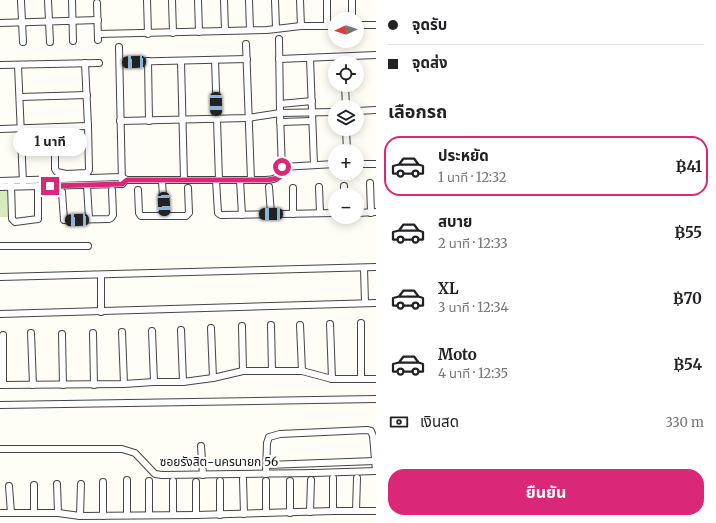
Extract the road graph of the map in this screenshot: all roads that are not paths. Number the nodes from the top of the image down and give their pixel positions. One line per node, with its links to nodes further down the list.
1 (48, 0): 18 (street)
2 (72, 0): 16 (street)
3 (147, 0): 29 (street)
4 (172, 0): 28 (street)
5 (198, 0): 27 (street)
6 (224, 0): 26 (street)
7 (249, 0): 25 (street)
8 (275, 0): 24 (street)
9 (300, 0): 22 (street)
10 (327, 0): 23 (street)
11 (352, 0): 14 (street)
12 (21, 2): 17 (street)
13 (97, 3): 15 (street)
14 (352, 12)
15 (98, 20): 16 (street); 29 (street)
16 (72, 21): 18 (street); 31 (street)
17 (22, 22): 18 (street); 19 (street); 32 (street)
18 (48, 22): 33 (street)
19 (0, 23)
20 (364, 25): 21 (street)
21 (376, 25)
22 (301, 26): 23 (street); 24 (street)
23 (327, 26)
24 (276, 28): 25 (street)
25 (250, 30): 26 (street)
26 (225, 31): 27 (street)
27 (199, 32): 28 (street)
28 (173, 33): 29 (street)
29 (148, 34)
30 (279, 39): 41 (street)
31 (73, 41)
32 (23, 42)
33 (50, 42)
34 (246, 44): 40 (street)
35 (119, 47): 45 (street)
36 (376, 55): 37 (street)
37 (344, 56)
38 (328, 57): 39 (street)
39 (310, 58): 41 (street); 52 (street)
40 (247, 59): 42 (street); 59 (street)
41 (279, 59): 53 (street)
42 (215, 60): 44 (street); 60 (street)
43 (148, 61): 44 (street); 45 (street); 61 (street)
44 (181, 61): 62 (street)
45 (120, 62): 63 (street)
46 (85, 63): 47 (street); 49 (street); 50 (street)
47 (99, 63)
48 (0, 65): 49 (street)
49 (18, 65): 51 (street)
50 (87, 95): 51 (street); 66 (street)
51 (20, 97): 68 (street)
52 (312, 101): 53 (street); 58 (street)
53 (280, 104): 57 (street)
54 (376, 110): 55 (street)
55 (364, 111)
56 (328, 112): 58 (street)
57 (280, 113): 58 (street); 59 (street); 65 (street)
58 (312, 113): 64 (street)
59 (248, 118): 60 (street); 80 (street)
60 (216, 119): 62 (street); 78 (street)
61 (149, 120): 62 (street); 63 (street)
62 (182, 120): 77 (street)
63 (120, 121): 75 (street)
64 (312, 121): 65 (street); 73 (street)
65 (280, 122): 74 (street)
66 (88, 126): 67 (street); 67 (street)
67 (55, 127): 68 (street)
68 (21, 128): 69 (street); 84 (street)
69 (0, 129)
70 (328, 164): 73 (street)
71 (364, 164): 72 (street)
72 (376, 164)
73 (314, 165): 74 (street)
74 (282, 167): 80 (street)
75 (123, 180): 76 (street); 84 (street); 85 (street)
76 (162, 180): 77 (street); 101 (street)
77 (184, 180): 78 (street)
78 (218, 180): 79 (street); 100 (street)
79 (240, 180): 80 (street); 100 (street)
80 (251, 180)
81 (0, 181): 83 (street)
82 (370, 183): 97 (street)
83 (11, 184): 84 (street); 86 (street); 87 (street)
84 (23, 184): 86 (street)
85 (87, 185): 86 (street); 102 (street)
86 (38, 186)
87 (0, 187)
88 (270, 187): 98 (street)
89 (319, 187): 95 (street)
90 (188, 188): 101 (street)
91 (293, 188): 99 (street)
92 (112, 190): 102 (street)
93 (138, 190): 101 (street)
94 (62, 192): 102 (street)
95 (320, 213): 96 (street); 99 (street)
96 (328, 213)
97 (373, 213)
98 (271, 214): 99 (street); 100 (street)
99 (293, 214)
100 (242, 215)
101 (164, 216)
102 (89, 219)
103 (0, 246): 104 (street)
104 (88, 246)
105 (376, 267): 106 (street)
106 (364, 268): 107 (street); 109 (street)
107 (101, 275): 108 (street); 111 (street)
108 (0, 277)
109 (365, 303): 110 (street); 111 (street)
110 (376, 303)
111 (102, 312): 112 (street)
112 (0, 314)
113 (361, 323): 131 (street)
114 (330, 324): 130 (street)
115 (300, 325): 128 (street)
116 (242, 326): 126 (street)
117 (271, 326): 127 (street)
118 (211, 328): 129 (street)
119 (181, 330): 134 (street)
120 (152, 331): 133 (street)
121 (122, 332): 136 (street)
122 (31, 333): 138 (street)
123 (93, 333): 135 (street)
124 (62, 334): 139 (street)
125 (3, 335): 137 (street)
126 (243, 371): 127 (street); 129 (street)
127 (272, 371): 128 (street)
128 (302, 371): 130 (street)
129 (212, 378): 134 (street)
130 (332, 379): 131 (street)
131 (361, 379): 132 (street)
132 (376, 379)
133 (154, 382): 134 (street); 136 (street)
134 (183, 382)
135 (94, 384): 136 (street); 139 (street)
136 (124, 384)
137 (2, 385): 138 (street)
138 (33, 385): 139 (street)
139 (63, 385)
140 (376, 399): 141 (street)
141 (0, 405)
142 (201, 446): 148 (street)
143 (0, 449): 148 (street, ซอยรังสิต-นครนายก 56)
144 (375, 461): 145 (street); 145 (street); 146 (street)
145 (267, 465): 147 (street)
146 (376, 471): 147 (street, ซอยรังสิต-นครนายก 56)
147 (266, 474): 148 (street, ซอยรังสิต-นครนายก 56)
148 (203, 475)
149 (333, 478): 165 (street)
150 (357, 478): 166 (street)
151 (127, 480): 176 (street)
152 (243, 480): 175 (street)
153 (310, 480): 168 (street)
154 (149, 481): 177 (street)
155 (173, 481): 178 (street)
156 (266, 481): 173 (street)
157 (290, 481): 174 (street)
158 (103, 482): 182 (street)
159 (196, 482): 179 (street)
160 (220, 482): 180 (street)
161 (57, 484): 172 (street)
162 (81, 484): 181 (street)
163 (34, 485): 171 (street)
164 (9, 486): 170 (street)
165 (333, 511): 166 (street); 168 (street)
166 (356, 511): 167 (street)
167 (376, 511)
168 (310, 512): 174 (street)
169 (0, 513): 170 (street)
170 (11, 513): 171 (street)
171 (34, 513): 172 (street)
172 (58, 513): 181 (street)
173 (266, 513): 174 (street); 175 (street)
174 (290, 513)
175 (244, 514): 180 (street)
176 (127, 515): 177 (street); 182 (street)
177 (149, 515): 178 (street)
178 (173, 515): 179 (street)
179 (196, 515): 180 (street)
180 (220, 515)
181 (80, 516): 182 (street)
182 (103, 516)

